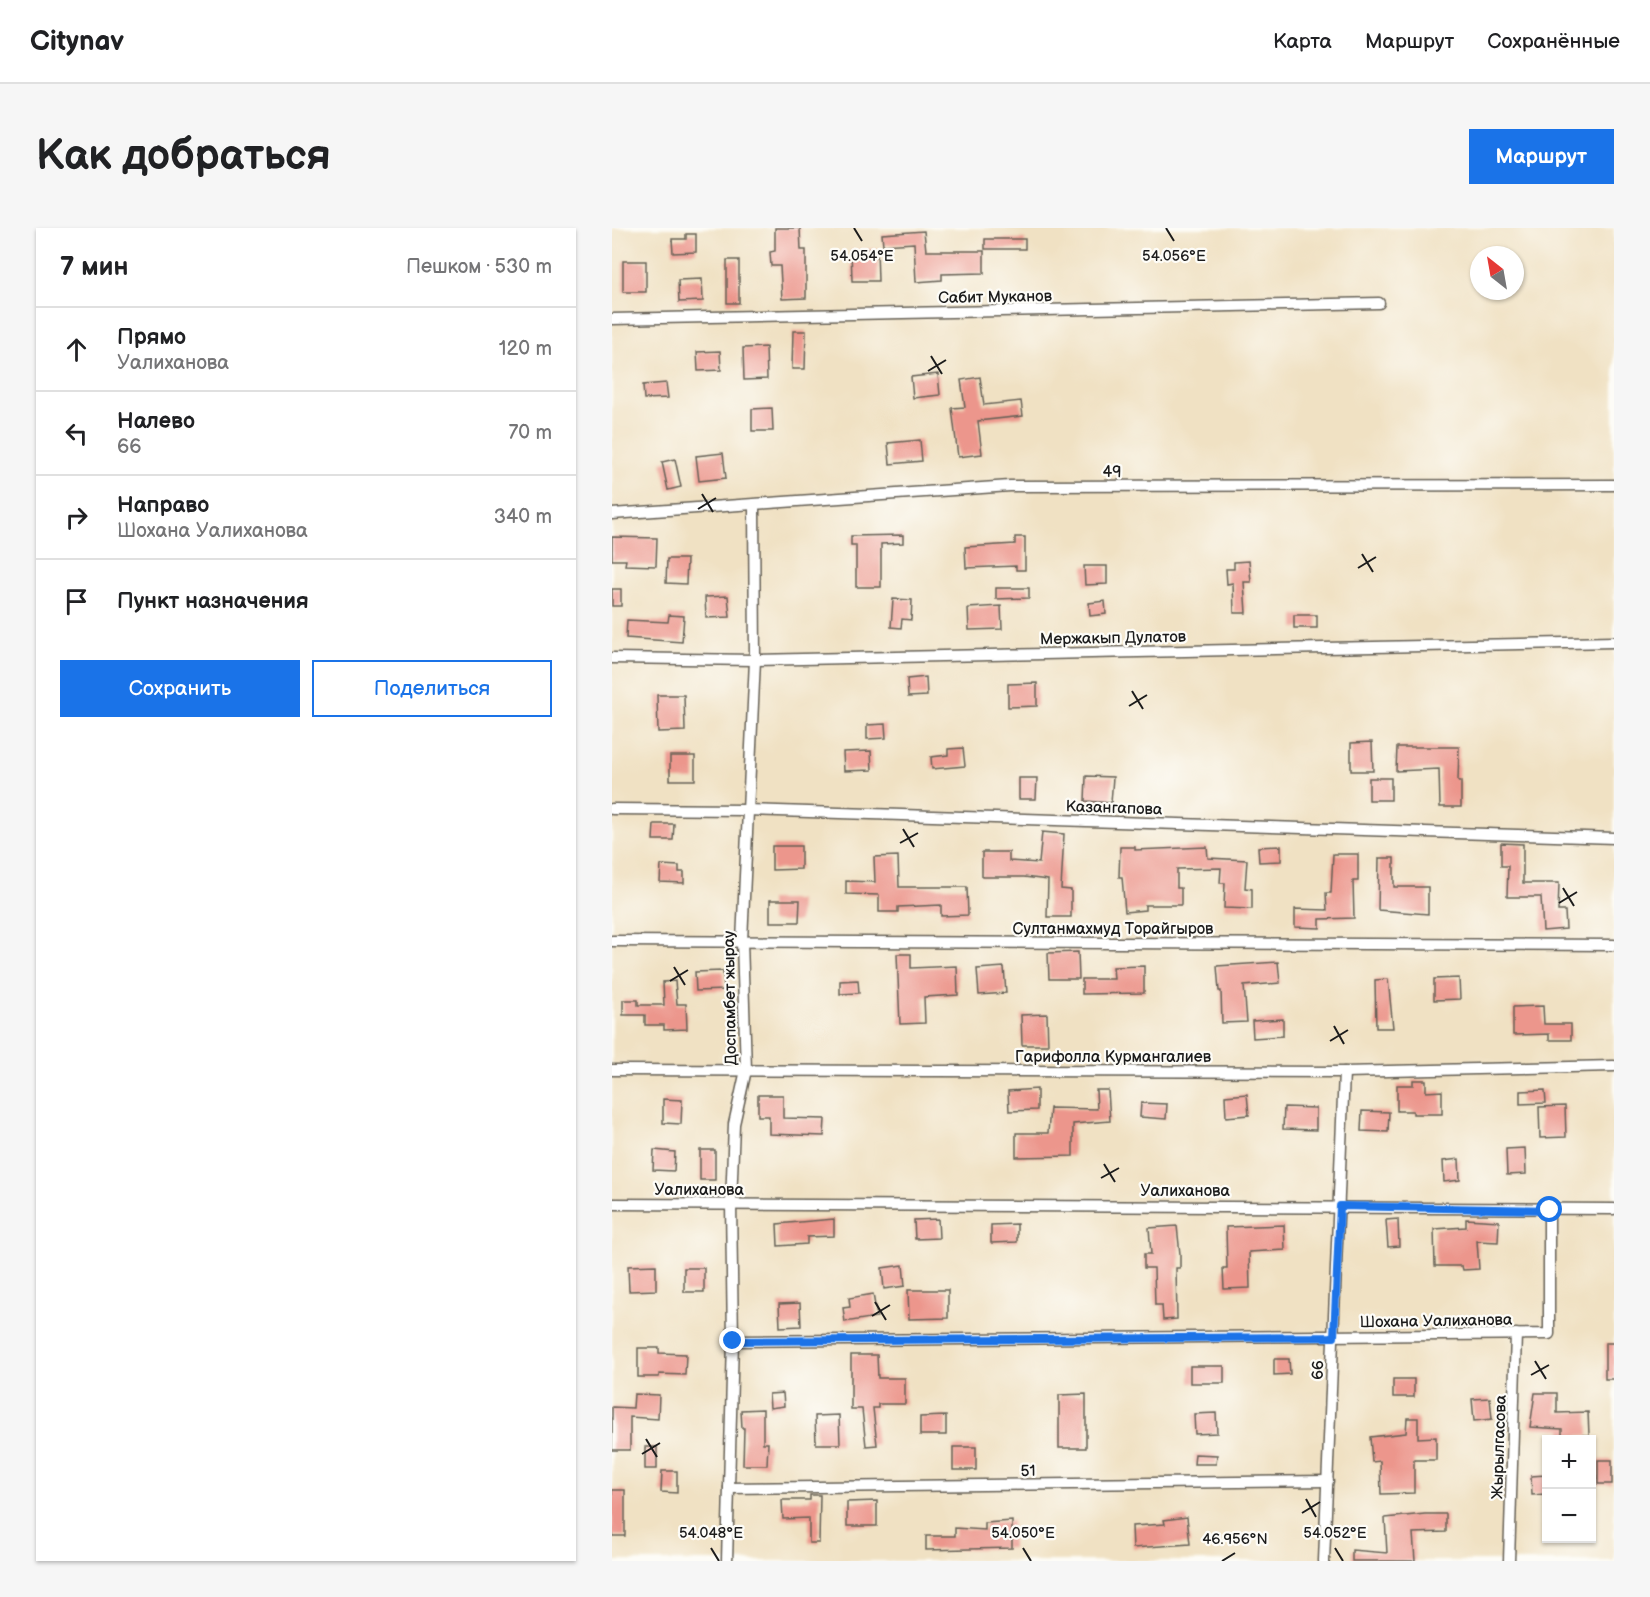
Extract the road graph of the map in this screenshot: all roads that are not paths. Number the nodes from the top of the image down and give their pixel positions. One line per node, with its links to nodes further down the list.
1 (1379, 303): 2 (street, Сабит Муканов)
2 (612, 319)
3 (1614, 484): 4 (street, 49)
4 (754, 505): 5 (street, 49); 8 (street, Доспамбет жырау)
5 (612, 514)
6 (1614, 642): 8 (street, Мержакып Дулатов)
7 (612, 658): 8 (street, Мержакып Дулатов)
8 (755, 660): 10 (street, Доспамбет жырау)
9 (612, 809): 10 (street, Казангапова)
10 (746, 810): 11 (street, Казангапова); 13 (street, Доспамбет жырау)
11 (1614, 838)
12 (612, 941): 13 (street, Султанмахмуд Торайгыров)
13 (742, 941): 14 (street, Султанмахмуд Торайгыров); 17 (street, Доспамбет жырау)
14 (1614, 945)
15 (1614, 1066): 18 (street, Гарифолла Курмангалиев)
16 (612, 1070): 17 (street, Гарифолла Курмангалиев)
17 (746, 1070): 18 (street, Гарифолла Курмангалиев); 20 (street, Доспамбет жырау)
18 (1344, 1072): 21 (street, 66)
19 (612, 1204): 20 (street, Уалиханова)
20 (731, 1204): 21 (street, Уалиханова); 26 (street, Доспамбет жырау)
21 (1340, 1206): 23 (street, Уалиханова); 25 (street, 66)
22 (1614, 1209): 23 (street, Уалиханова)
23 (1550, 1210): 24 (street, Шохана Уалиханова)
24 (1516, 1334): 25 (street, Шохана Уалиханова); 31 (street, Жырылгасова)
25 (1334, 1337): 26 (street, Шохана Уалиханова); 27 (street, 66)
26 (733, 1341): 28 (street, Доспамбет жырау)
27 (1328, 1481): 28 (street, 51); 30 (street, 66)
28 (729, 1488): 29 (street, Доспамбет жырау)
29 (727, 1561)
30 (1324, 1561)
31 (1509, 1561)

